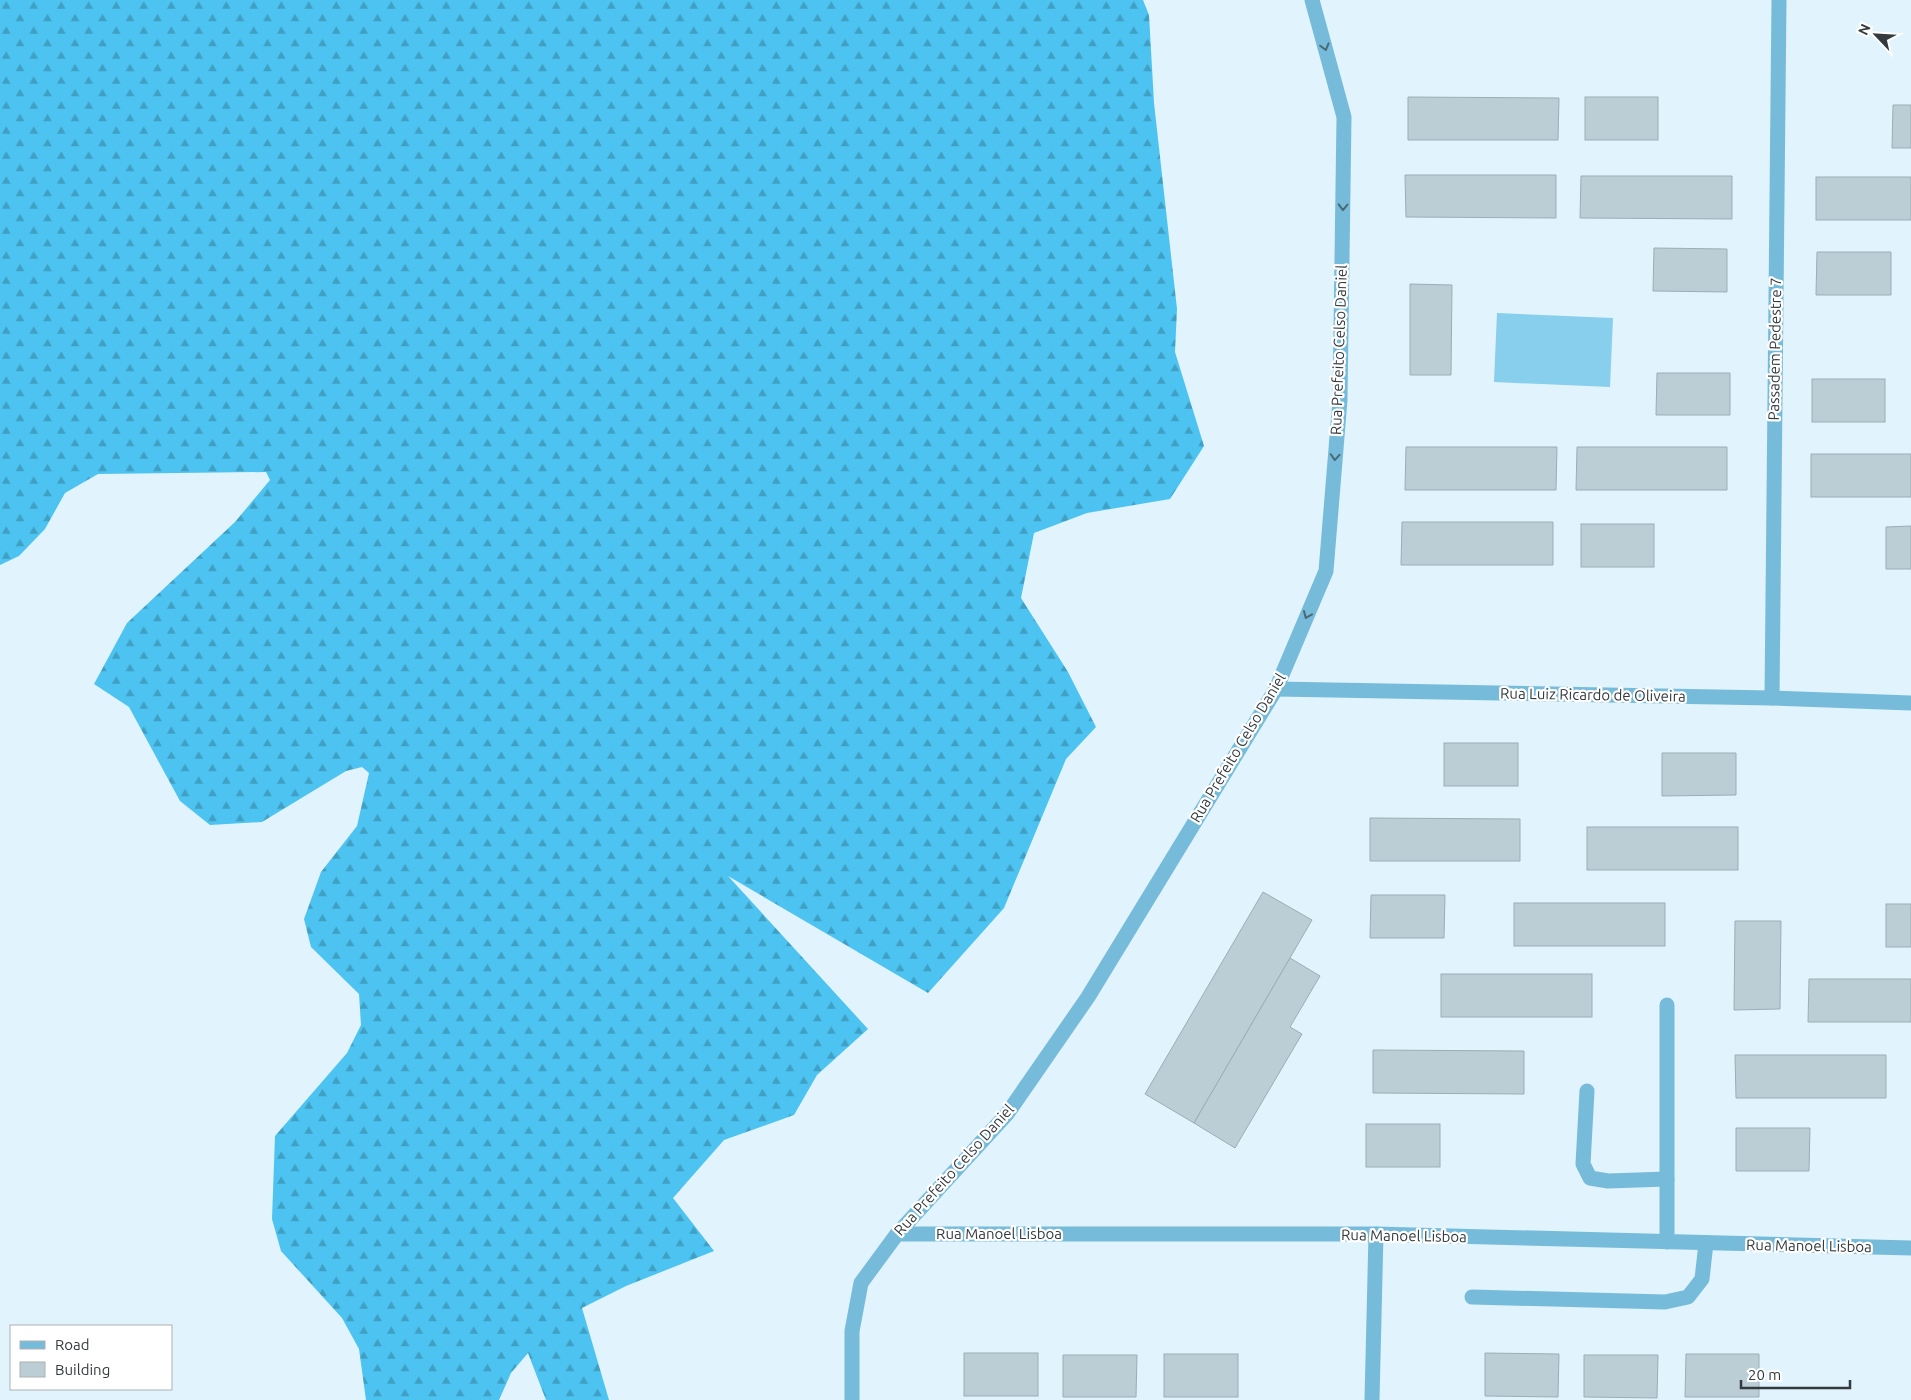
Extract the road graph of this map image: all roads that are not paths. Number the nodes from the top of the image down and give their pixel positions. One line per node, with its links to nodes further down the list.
1 (1312, 0): 3 (street, Rua Prefeito Celso Daniel, one-way to 3)
2 (1779, 0): 4 (street, Passadem Pedestre 7)
3 (1276, 689): 4 (street, Rua Luiz Ricardo de Oliveira); 9 (street, Rua Prefeito Celso Daniel)
4 (1772, 698): 5 (street, Rua Luiz Ricardo de Oliveira)
5 (1911, 703)
6 (1667, 1005): 8 (street)
7 (1587, 1091): 8 (street)
8 (1667, 1179): 11 (street)
9 (897, 1234): 10 (street, Rua Manoel Lisboa); 15 (street, Rua Prefeito Celso Daniel)
10 (1376, 1234): 11 (street, Rua Manoel Lisboa); 16 (street)
11 (1667, 1242): 12 (street, Rua Manoel Lisboa)
12 (1706, 1243): 13 (street, Rua Manoel Lisboa); 14 (street)
13 (1911, 1248)
14 (1472, 1297)
15 (852, 1400)
16 (1372, 1400)

